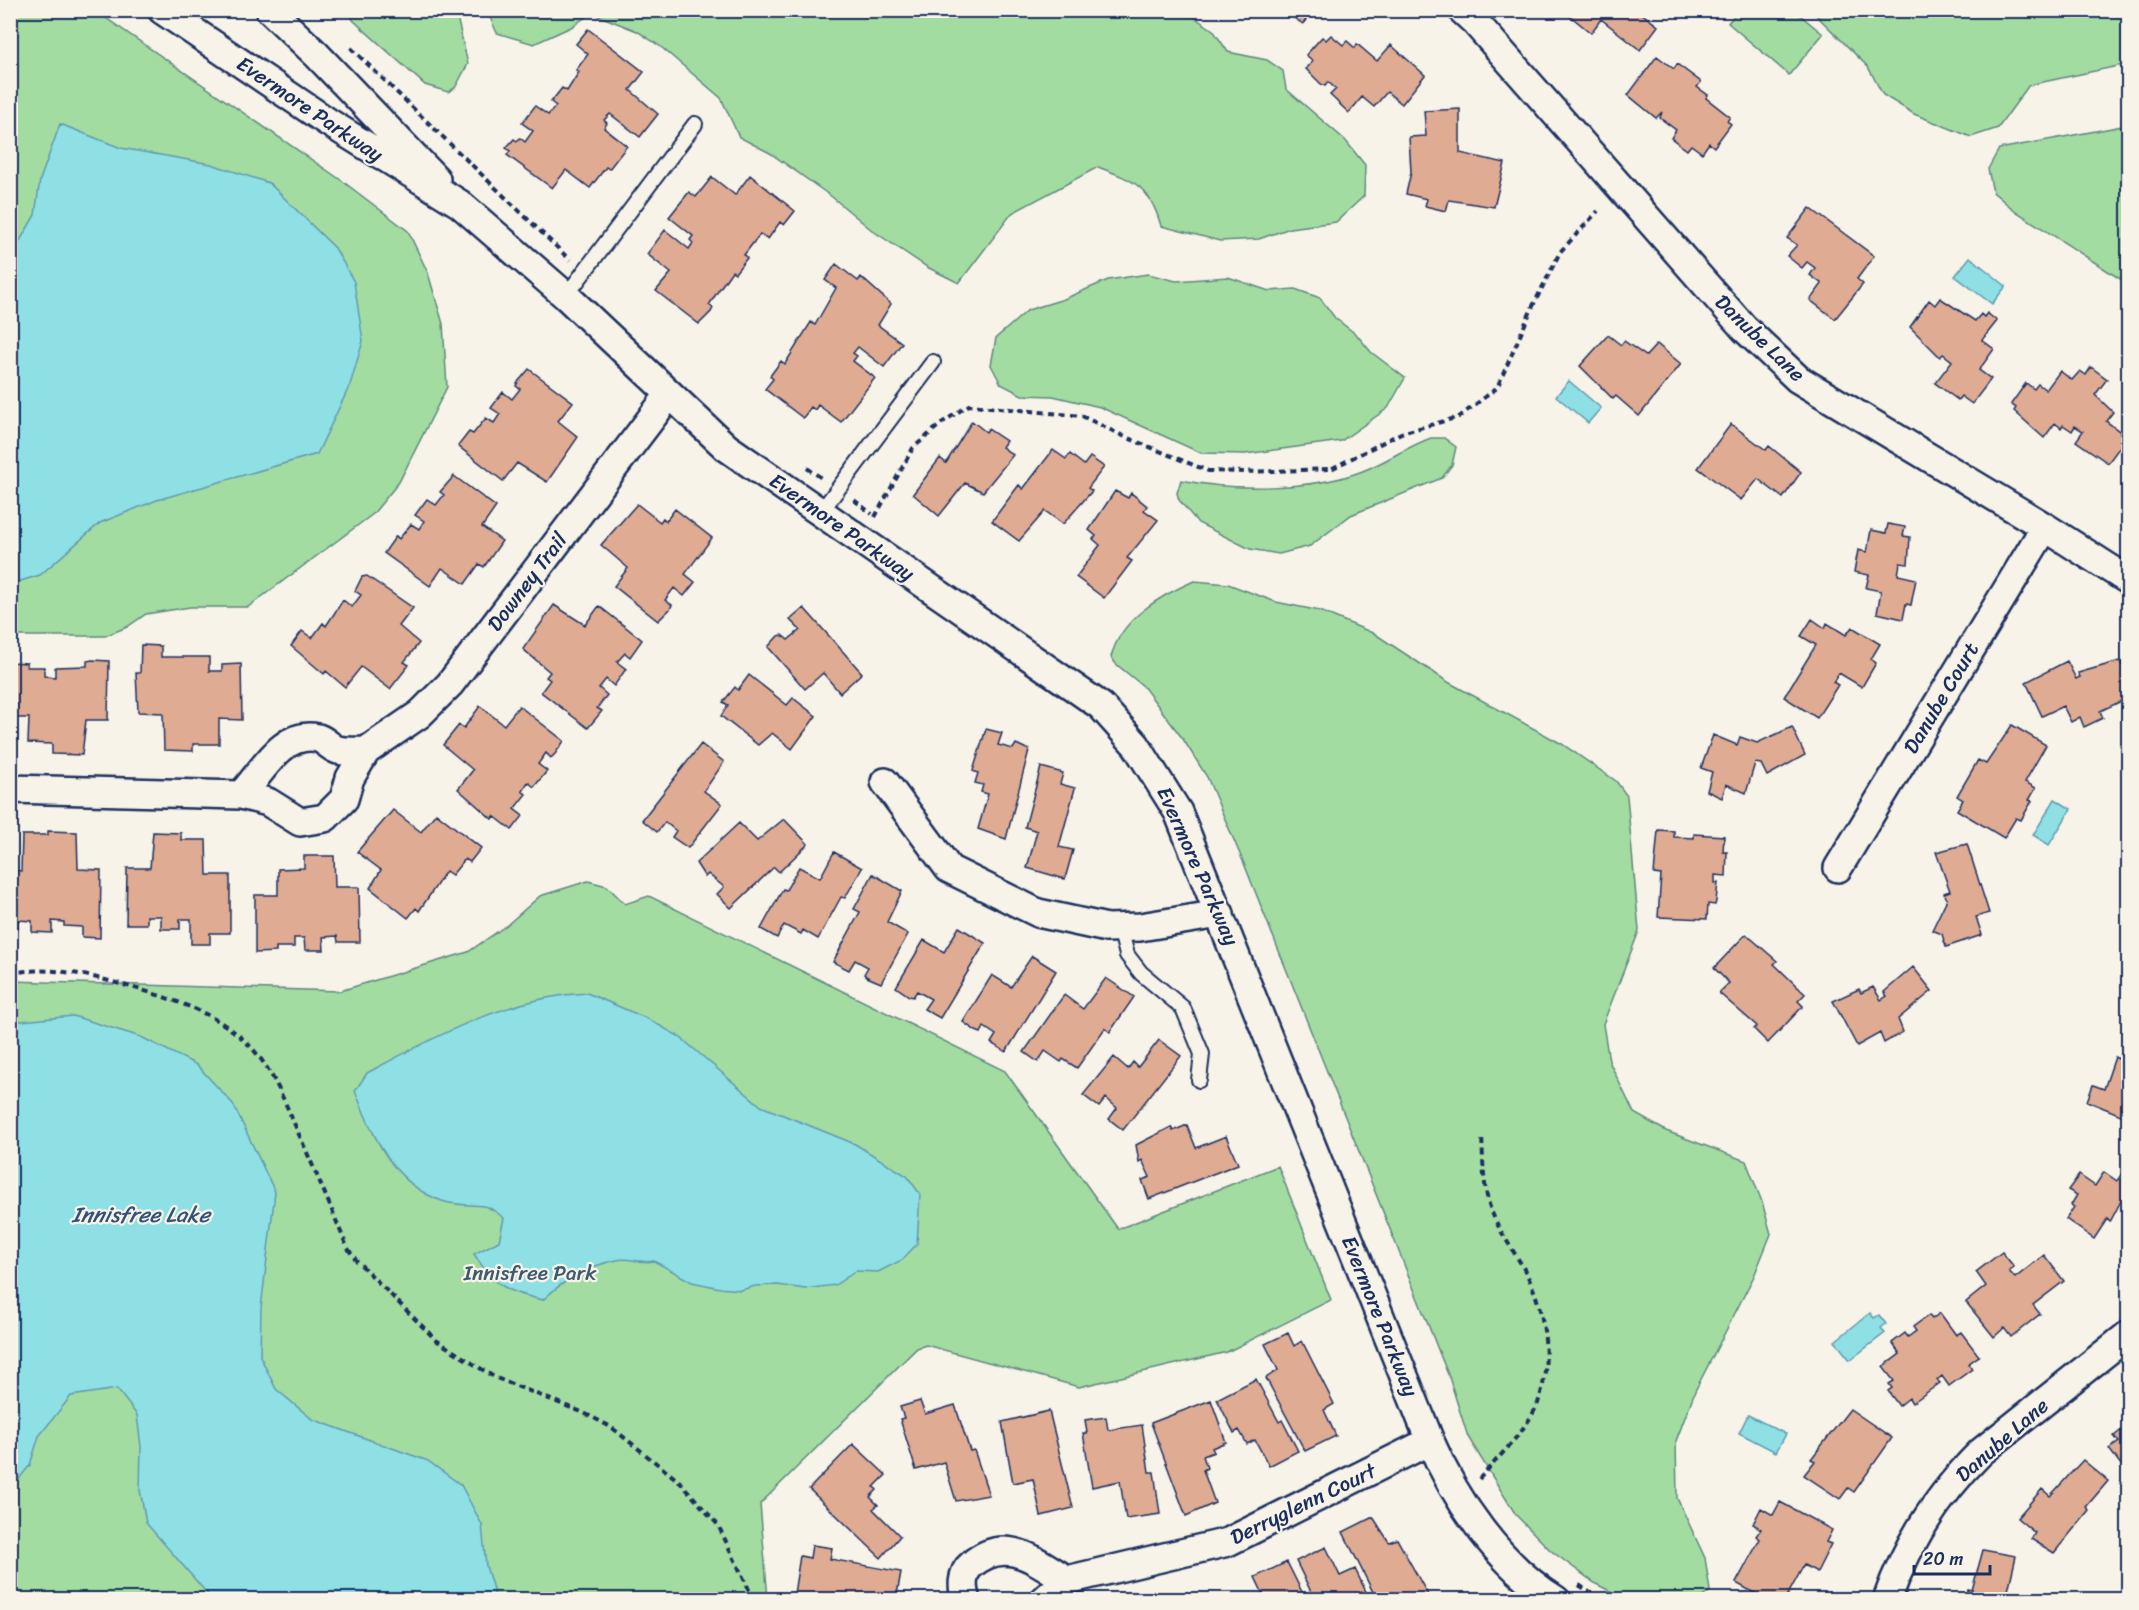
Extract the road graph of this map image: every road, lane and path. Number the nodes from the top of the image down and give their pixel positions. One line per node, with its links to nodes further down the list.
1 (162, 10): 6 (street, Evermore Parkway)
2 (270, 10): 6 (street, Evermore Parkway)
3 (1462, 10): 17 (street, Danube Lane)
4 (345, 43): 8 (path)
5 (695, 124): 8 (lane)
6 (460, 204): 9 (street, Evermore Parkway)
7 (1598, 211): 15 (path)
8 (584, 273): 9 (lane)
9 (566, 296): 11 (street, Evermore Parkway)
10 (933, 362): 13 (lane)
11 (669, 394): 14 (street, Evermore Parkway); 19 (street, Downey Trail)
12 (798, 462): 13 (path)
13 (838, 489): 14 (lane); 15 (path)
14 (820, 513): 24 (street, Evermore Parkway)
15 (875, 517): 16 (path)
16 (880, 522)
17 (2045, 527): 18 (street, Danube Lane); 23 (street, Danube Court)
18 (2128, 580)
19 (366, 751): 22 (street); 22 (street, Downey Trail)
20 (885, 782): 25 (street)
21 (10, 789): 22 (street, Downey Trail)
22 (241, 795)
23 (1838, 868)
24 (1220, 914): 25 (street); 30 (street, Evermore Parkway)
25 (1120, 928): 27 (lane)
26 (10, 973): 36 (path)
27 (1199, 1080)
28 (1482, 1136): 32 (path)
29 (2128, 1335): 41 (street, Danube Lane)
30 (1430, 1441): 34 (street, Derryglenn Court); 39 (street, Evermore Parkway)
31 (1473, 1471): 32 (path)
32 (1479, 1480): 33 (path)
33 (1484, 1488)
34 (1067, 1580): 37 (street); 38 (street, Derryglenn Court)
35 (1577, 1584): 40 (path)
36 (754, 1599)
37 (966, 1599)
38 (1044, 1599)
39 (1556, 1599)
40 (1601, 1599)
41 (1887, 1599)

